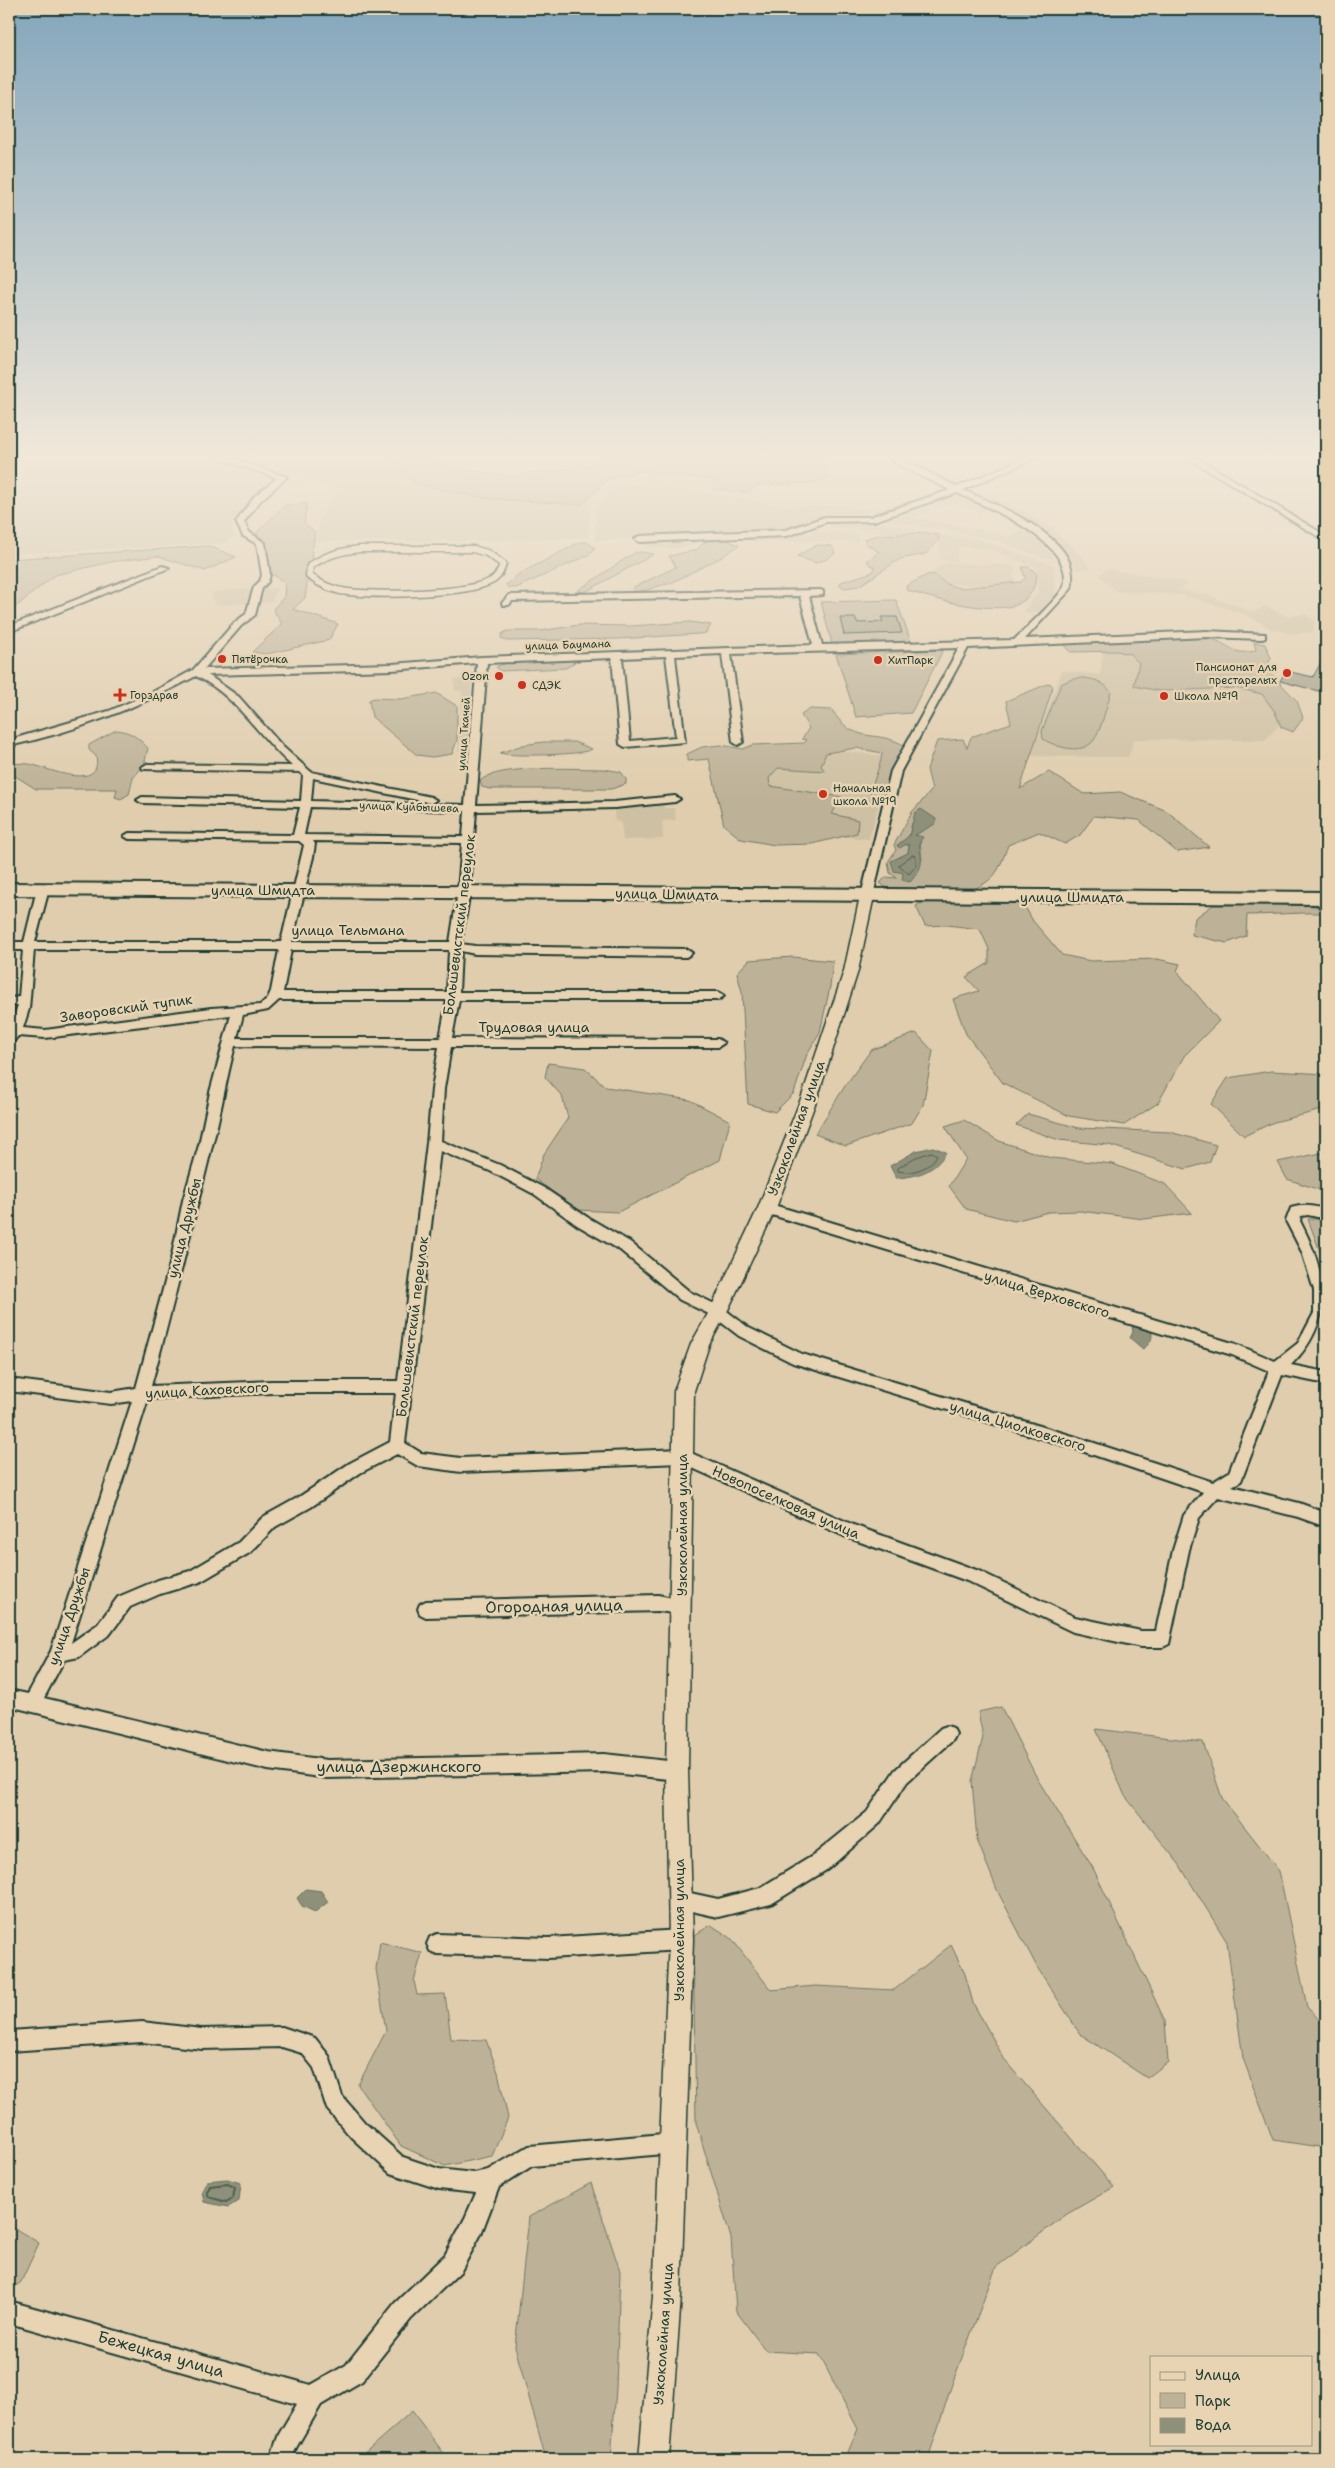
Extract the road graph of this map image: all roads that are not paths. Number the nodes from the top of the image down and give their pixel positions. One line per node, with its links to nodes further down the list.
1 (162, 569): 9 (street)
2 (264, 569): 18 (street)
3 (310, 569): 4 (street)
4 (501, 569)
5 (1067, 569): 11 (street)
6 (803, 592): 7 (street); 8 (street); 13 (street)
7 (820, 593)
8 (506, 603)
9 (9, 629)
10 (1262, 636): 11 (street, улица Баумана)
11 (1017, 642): 12 (street, улица Баумана)
12 (965, 645): 13 (street, улица Баумана); 34 (street, Узкоколейная улица)
13 (818, 648): 14 (street, улица Баумана)
14 (726, 652): 15 (street, улица Баумана); 19 (street)
15 (670, 653): 16 (street, улица Баумана); 16 (street)
16 (616, 656): 17 (street, улица Баумана)
17 (482, 660): 18 (street, улица Баумана); 26 (street, улица Ткачей)
18 (196, 672): 20 (street); 22 (street)
19 (738, 742)
20 (9, 743)
21 (148, 767): 22 (street)
22 (305, 772): 25 (street); 26 (street)
23 (675, 799): 26 (street, улица Куйбышева)
24 (142, 800): 25 (street, улица Куйбышева)
25 (306, 804): 26 (street, улица Куйбышева); 28 (street)
26 (472, 806): 29 (street, Большевистский переулок)
27 (130, 836): 28 (street)
28 (301, 838): 29 (street); 32 (street)
29 (469, 840): 33 (street, Большевистский переулок)
30 (9, 889): 31 (main road, улица Шмидта)
31 (43, 890): 32 (main road, улица Шмидта); 38 (street)
32 (301, 890): 33 (main road, улица Шмидта); 36 (street)
33 (464, 891): 34 (main road, улица Шмидта); 39 (street, Большевистский переулок)
34 (867, 896): 35 (main road, улица Шмидта); 52 (street, Узкоколейная улица)
35 (1323, 901)
36 (286, 945): 38 (street, улица Тельмана); 39 (street, улица Тельмана); 41 (street)
37 (9, 946): 38 (street, улица Тельмана)
38 (29, 946): 44 (street)
39 (455, 946): 40 (street, улица Тельмана); 43 (street, Большевистский переулок)
40 (686, 953)
41 (276, 996): 43 (street); 46 (street)
42 (718, 996): 43 (street)
43 (453, 997): 49 (street, Большевистский переулок)
44 (24, 1001): 45 (street); 47 (street)
45 (9, 1002)
46 (238, 1012): 47 (street, Заворовский тупик); 48 (street, улица Дружбы)
47 (13, 1036)
48 (229, 1042): 49 (street, Трудовая улица); 59 (street, улица Дружбы)
49 (444, 1042): 50 (street, Трудовая улица); 51 (street, Большевистский переулок)
50 (718, 1042)
51 (434, 1143): 54 (street, улица Циолковского); 58 (street, Большевистский переулок)
52 (767, 1208): 54 (street, Узкоколейная улица); 55 (street, улица Верховского)
53 (1326, 1214): 55 (street)
54 (718, 1312): 61 (street, Узкоколейная улица); 62 (street, улица Циолковского)
55 (1277, 1368): 56 (street, улица Верховского); 62 (street)
56 (1326, 1378)
57 (9, 1386): 59 (street, улица Каховского)
58 (406, 1387): 59 (street, улица Каховского); 60 (street, Большевистский переулок)
59 (142, 1393): 66 (street, улица Дружбы)
60 (396, 1446): 61 (street, Новопоселковая улица); 66 (street)
61 (682, 1456): 62 (street, Новопоселковая улица); 64 (street, Узкоколейная улица)
62 (1215, 1489): 63 (street, улица Циолковского)
63 (1326, 1520)
64 (681, 1606): 65 (street, Огородная улица); 70 (street, Узкоколейная улица)
65 (426, 1609)
66 (58, 1653): 68 (street, улица Дружбы)
67 (9, 1698): 68 (street, улица Дзержинского)
68 (33, 1703): 70 (street, улица Дзержинского)
69 (947, 1734): 71 (street)
70 (677, 1771): 71 (street, Узкоколейная улица)
71 (681, 1900): 72 (street, Узкоколейная улица)
72 (682, 1940): 73 (street); 75 (street, Узкоколейная улица)
73 (437, 1944)
74 (9, 2041): 76 (street)
75 (674, 2143): 76 (street); 80 (street, Узкоколейная улица)
76 (492, 2180): 78 (street)
77 (9, 2312): 78 (street, Бежецкая улица)
78 (313, 2397): 79 (street)
79 (281, 2459)
80 (654, 2459)

